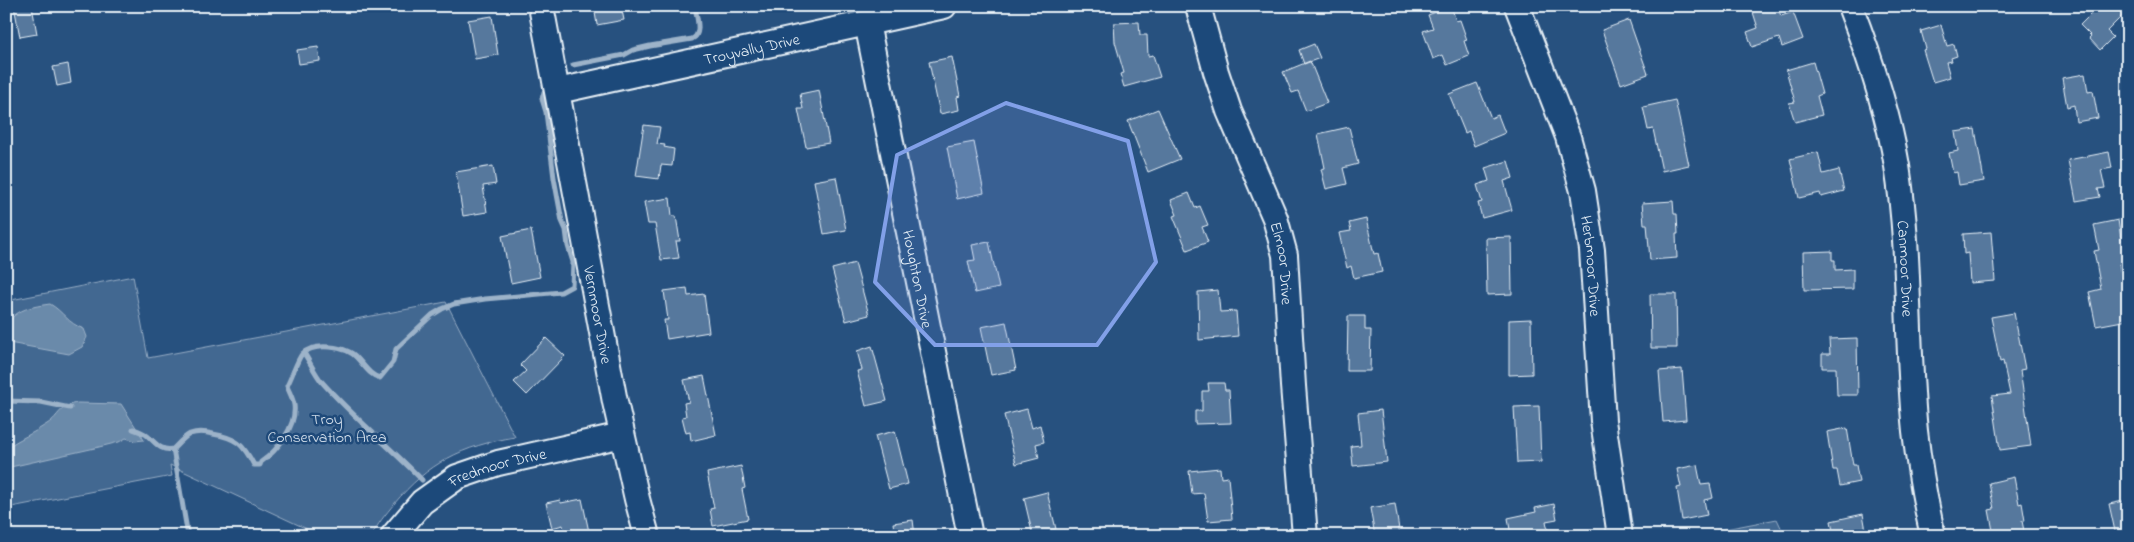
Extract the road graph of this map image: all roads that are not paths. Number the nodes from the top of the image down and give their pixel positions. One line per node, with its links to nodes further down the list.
1 (541, 6): 7 (street, Vernmoor Drive)
2 (944, 6): 6 (street, Troyvally Drive)
3 (1198, 6): 12 (street, Elmoor Drive)
4 (1517, 6): 13 (street, Herbmoor Drive)
5 (1850, 6): 14 (street, Canmoor Drive)
6 (867, 23): 7 (street, Troyvally Drive); 11 (street, Houghton Drive)
7 (558, 91): 8 (street, Vernmoor Drive)
8 (622, 435): 9 (street, Fredmoor Drive); 10 (street, Vernmoor Drive)
9 (393, 536)
10 (647, 536)
11 (970, 536)
12 (1305, 536)
13 (1620, 536)
14 (1933, 536)

